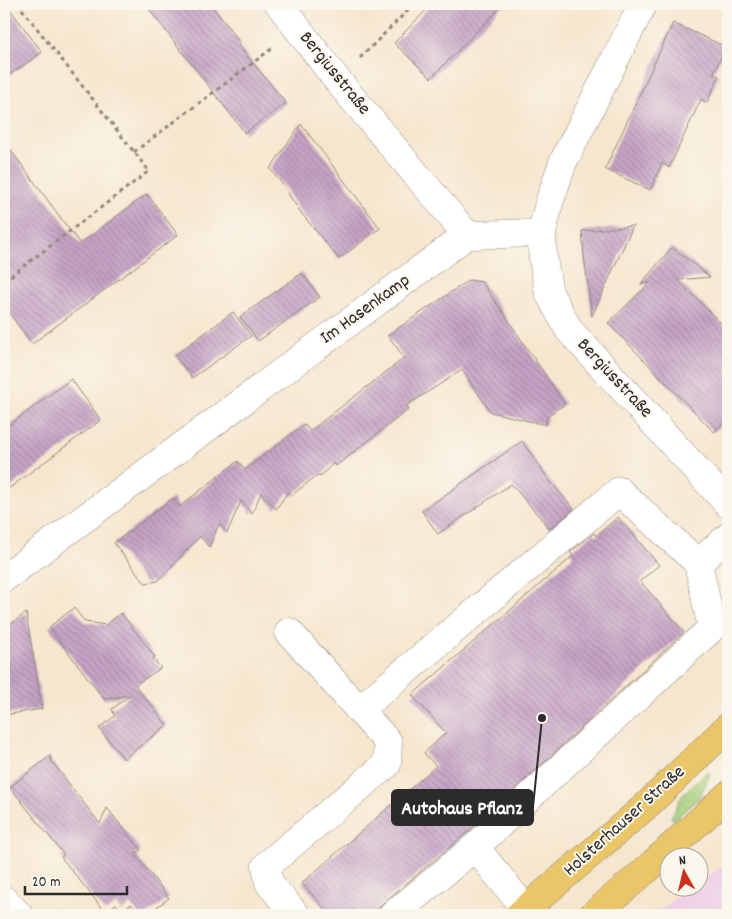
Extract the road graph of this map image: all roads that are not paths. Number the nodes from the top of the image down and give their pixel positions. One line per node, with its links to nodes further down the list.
1 (279, 4): 4 (street, Bergiusstraße)
2 (643, 4): 3 (street)
3 (542, 233): 4 (street); 5 (street, Bergiusstraße)
4 (467, 236): 8 (street, Im Hasenkamp)
5 (728, 504)
6 (728, 537): 7 (street)
7 (698, 562): 10 (street); 13 (street)
8 (4, 578)
9 (289, 632): 10 (street)
10 (359, 710): 17 (street)
11 (728, 727): 15 (main road, Holsterhauser Straße)
12 (728, 795): 19 (main road)
13 (475, 847): 15 (street); 18 (street)
14 (4, 900): 16 (street)
15 (522, 912)
16 (19, 915)
17 (296, 915)
18 (393, 915)
19 (593, 915)

